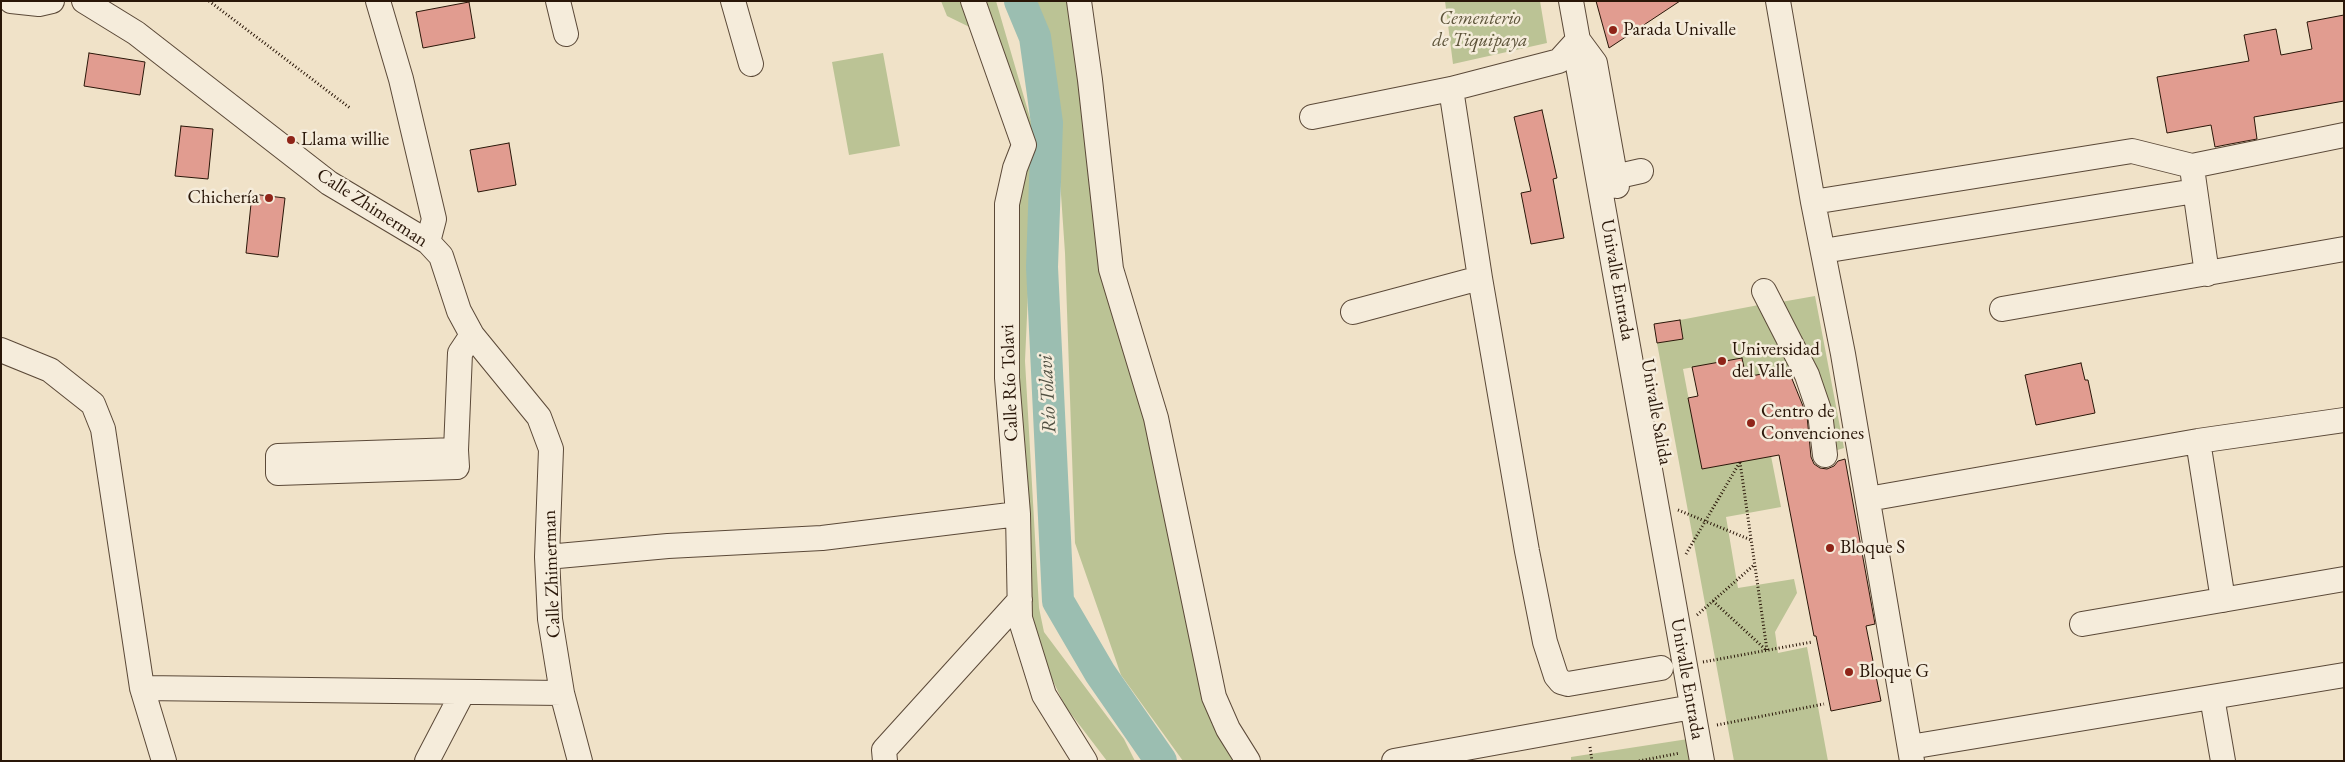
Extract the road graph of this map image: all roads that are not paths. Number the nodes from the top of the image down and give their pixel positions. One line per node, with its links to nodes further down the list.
1 (11, 1): 2 (street)
2 (52, 1)
3 (378, 1): 22 (street)
4 (558, 1): 11 (street)
5 (733, 1): 13 (street)
6 (973, 1): 38 (street, Calle Río Tolavi)
7 (1079, 1): 58 (street)
8 (1571, 1): 12 (street)
9 (1778, 1): 21 (street)
10 (98, 5): 22 (street, Calle Zhimerman)
11 (566, 34)
12 (1578, 40): 14 (street); 19 (street)
13 (751, 64)
14 (1451, 88): 15 (street); 26 (street)
15 (1312, 118)
16 (2344, 135): 17 (street)
17 (2192, 166): 20 (street); 21 (street)
18 (1641, 171): 19 (street)
19 (1607, 178): 30 (street, Univalle Entrada)
20 (2195, 191): 24 (street); 25 (street)
21 (1813, 202): 24 (street)
22 (428, 242): 31 (street, Calle Zhimerman)
23 (2344, 250): 25 (street)
24 (1823, 251): 37 (street)
25 (2207, 274): 28 (street)
26 (1480, 278): 29 (street); 44 (street)
27 (1764, 291): 36 (street)
28 (2002, 309)
29 (1353, 312)
30 (1631, 314): 50 (street, Univalle Entrada); 52 (street, Univalle Salida)
31 (472, 335): 35 (street); 39 (street, Calle Zhimerman)
32 (1, 350): 46 (street)
33 (2344, 420): 34 (street)
34 (2198, 441): 37 (street); 42 (street)
35 (456, 450): 35 (street)
36 (1825, 455)
37 (1868, 499): 51 (street)
38 (1018, 514): 39 (street); 41 (street, Calle Río Tolavi)
39 (548, 557): 48 (street, Calle Zhimerman)
40 (2344, 579): 42 (street)
41 (1020, 600): 56 (street); 57 (street, Calle Río Tolavi)
42 (2223, 600): 43 (street)
43 (2082, 624)
44 (1661, 668)
45 (2344, 675): 49 (street)
46 (142, 688): 47 (street); 53 (street)
47 (463, 692): 48 (street); 54 (street)
48 (562, 693): 55 (street, Calle Zhimerman)
49 (2212, 697): 51 (street); 60 (street)
50 (1692, 707): 52 (street, Univalle Entrada); 59 (street)
51 (1911, 754)
52 (1706, 757)
53 (164, 761)
54 (427, 761)
55 (580, 761)
56 (884, 761)
57 (1086, 761)
58 (1248, 761)
59 (1394, 761)
60 (2223, 761)

